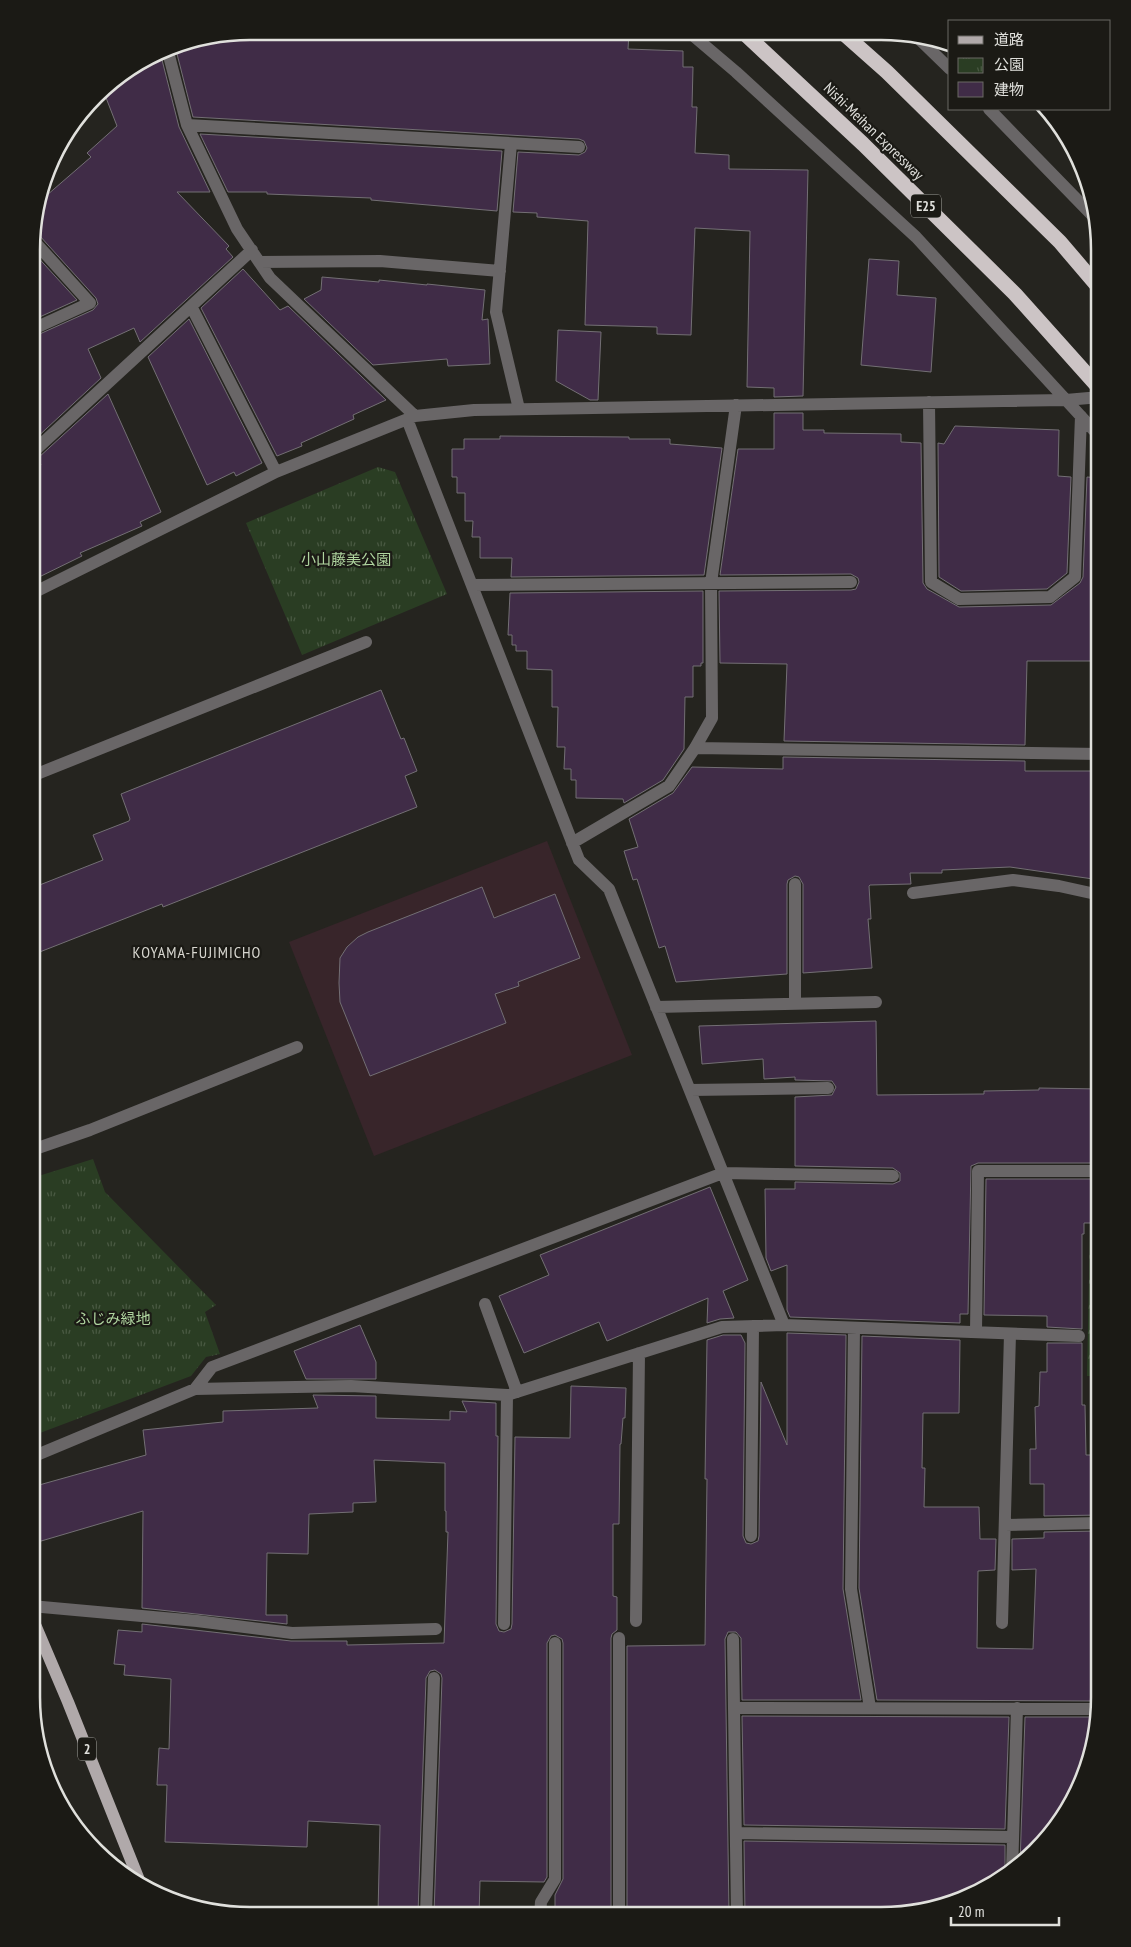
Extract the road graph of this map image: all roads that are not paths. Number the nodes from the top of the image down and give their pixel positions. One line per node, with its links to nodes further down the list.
1 (699, 40): 21 (street)
2 (752, 40): 19 (highway, Nishi-Meihan Expressway / E25)
3 (851, 40): 16 (highway)
4 (925, 45): 6 (street)
5 (169, 56): 8 (street)
6 (948, 67)
7 (990, 110): 11 (street)
8 (187, 125): 9 (street); 13 (street)
9 (511, 144): 10 (street); 15 (street)
10 (579, 147)
11 (1087, 208)
12 (40, 248): 18 (street)
13 (252, 250): 14 (street); 17 (street)
14 (260, 262): 15 (street); 26 (street)
15 (500, 271): 24 (street)
16 (1091, 279)
17 (191, 306): 28 (street); 29 (street)
18 (40, 326)
19 (1091, 379)
20 (1091, 398): 21 (street)
21 (1066, 400): 22 (street); 25 (street)
22 (929, 402): 23 (street); 25 (street)
23 (736, 405): 24 (street); 31 (street)
24 (519, 409): 26 (street)
25 (1080, 416): 27 (street)
26 (411, 417): 29 (street); 32 (street)
27 (1091, 428)
28 (40, 446)
29 (276, 472): 33 (street)
30 (851, 582): 31 (street)
31 (711, 583): 32 (street); 35 (street)
32 (472, 585): 38 (street)
33 (40, 590)
34 (366, 642): 37 (street)
35 (695, 748): 36 (street); 38 (street)
36 (1091, 754)
37 (40, 773)
38 (572, 843): 44 (street)
39 (795, 884): 43 (street)
40 (913, 893): 41 (street)
41 (1091, 893)
42 (876, 1002): 43 (street)
43 (795, 1004): 44 (street)
44 (656, 1007): 47 (street)
45 (297, 1047): 48 (street)
46 (828, 1088): 47 (street)
47 (690, 1090): 50 (street)
48 (40, 1147)
49 (1091, 1171): 56 (street)
50 (723, 1173): 51 (street); 53 (street); 60 (street)
51 (893, 1176)
52 (485, 1304): 61 (street)
53 (784, 1325): 54 (street); 55 (street)
54 (753, 1326): 59 (street); 65 (street)
55 (854, 1328): 56 (street); 77 (street)
56 (976, 1332): 57 (street)
57 (1010, 1334): 58 (street); 64 (street)
58 (1079, 1336)
59 (639, 1353): 61 (street); 67 (street)
60 (195, 1389): 61 (street); 62 (street)
61 (512, 1393): 69 (street)
62 (40, 1454)
63 (1091, 1523): 64 (street)
64 (1005, 1525): 68 (street)
65 (751, 1536)
66 (40, 1607): 70 (street)
67 (636, 1621)
68 (1002, 1623)
69 (504, 1624)
70 (436, 1629)
71 (40, 1636): 83 (main road, 2)
72 (619, 1638): 86 (street)
73 (733, 1639): 76 (street)
74 (555, 1644): 85 (street)
75 (434, 1678): 84 (street)
76 (734, 1708): 77 (street); 80 (street)
77 (870, 1708): 78 (street)
78 (1017, 1708): 79 (street); 81 (street)
79 (1091, 1708)
80 (736, 1834): 81 (street); 87 (street)
81 (1013, 1837): 82 (street)
82 (1012, 1861)
83 (137, 1874)
84 (426, 1907)
85 (541, 1907)
86 (619, 1907)
87 (737, 1907)

